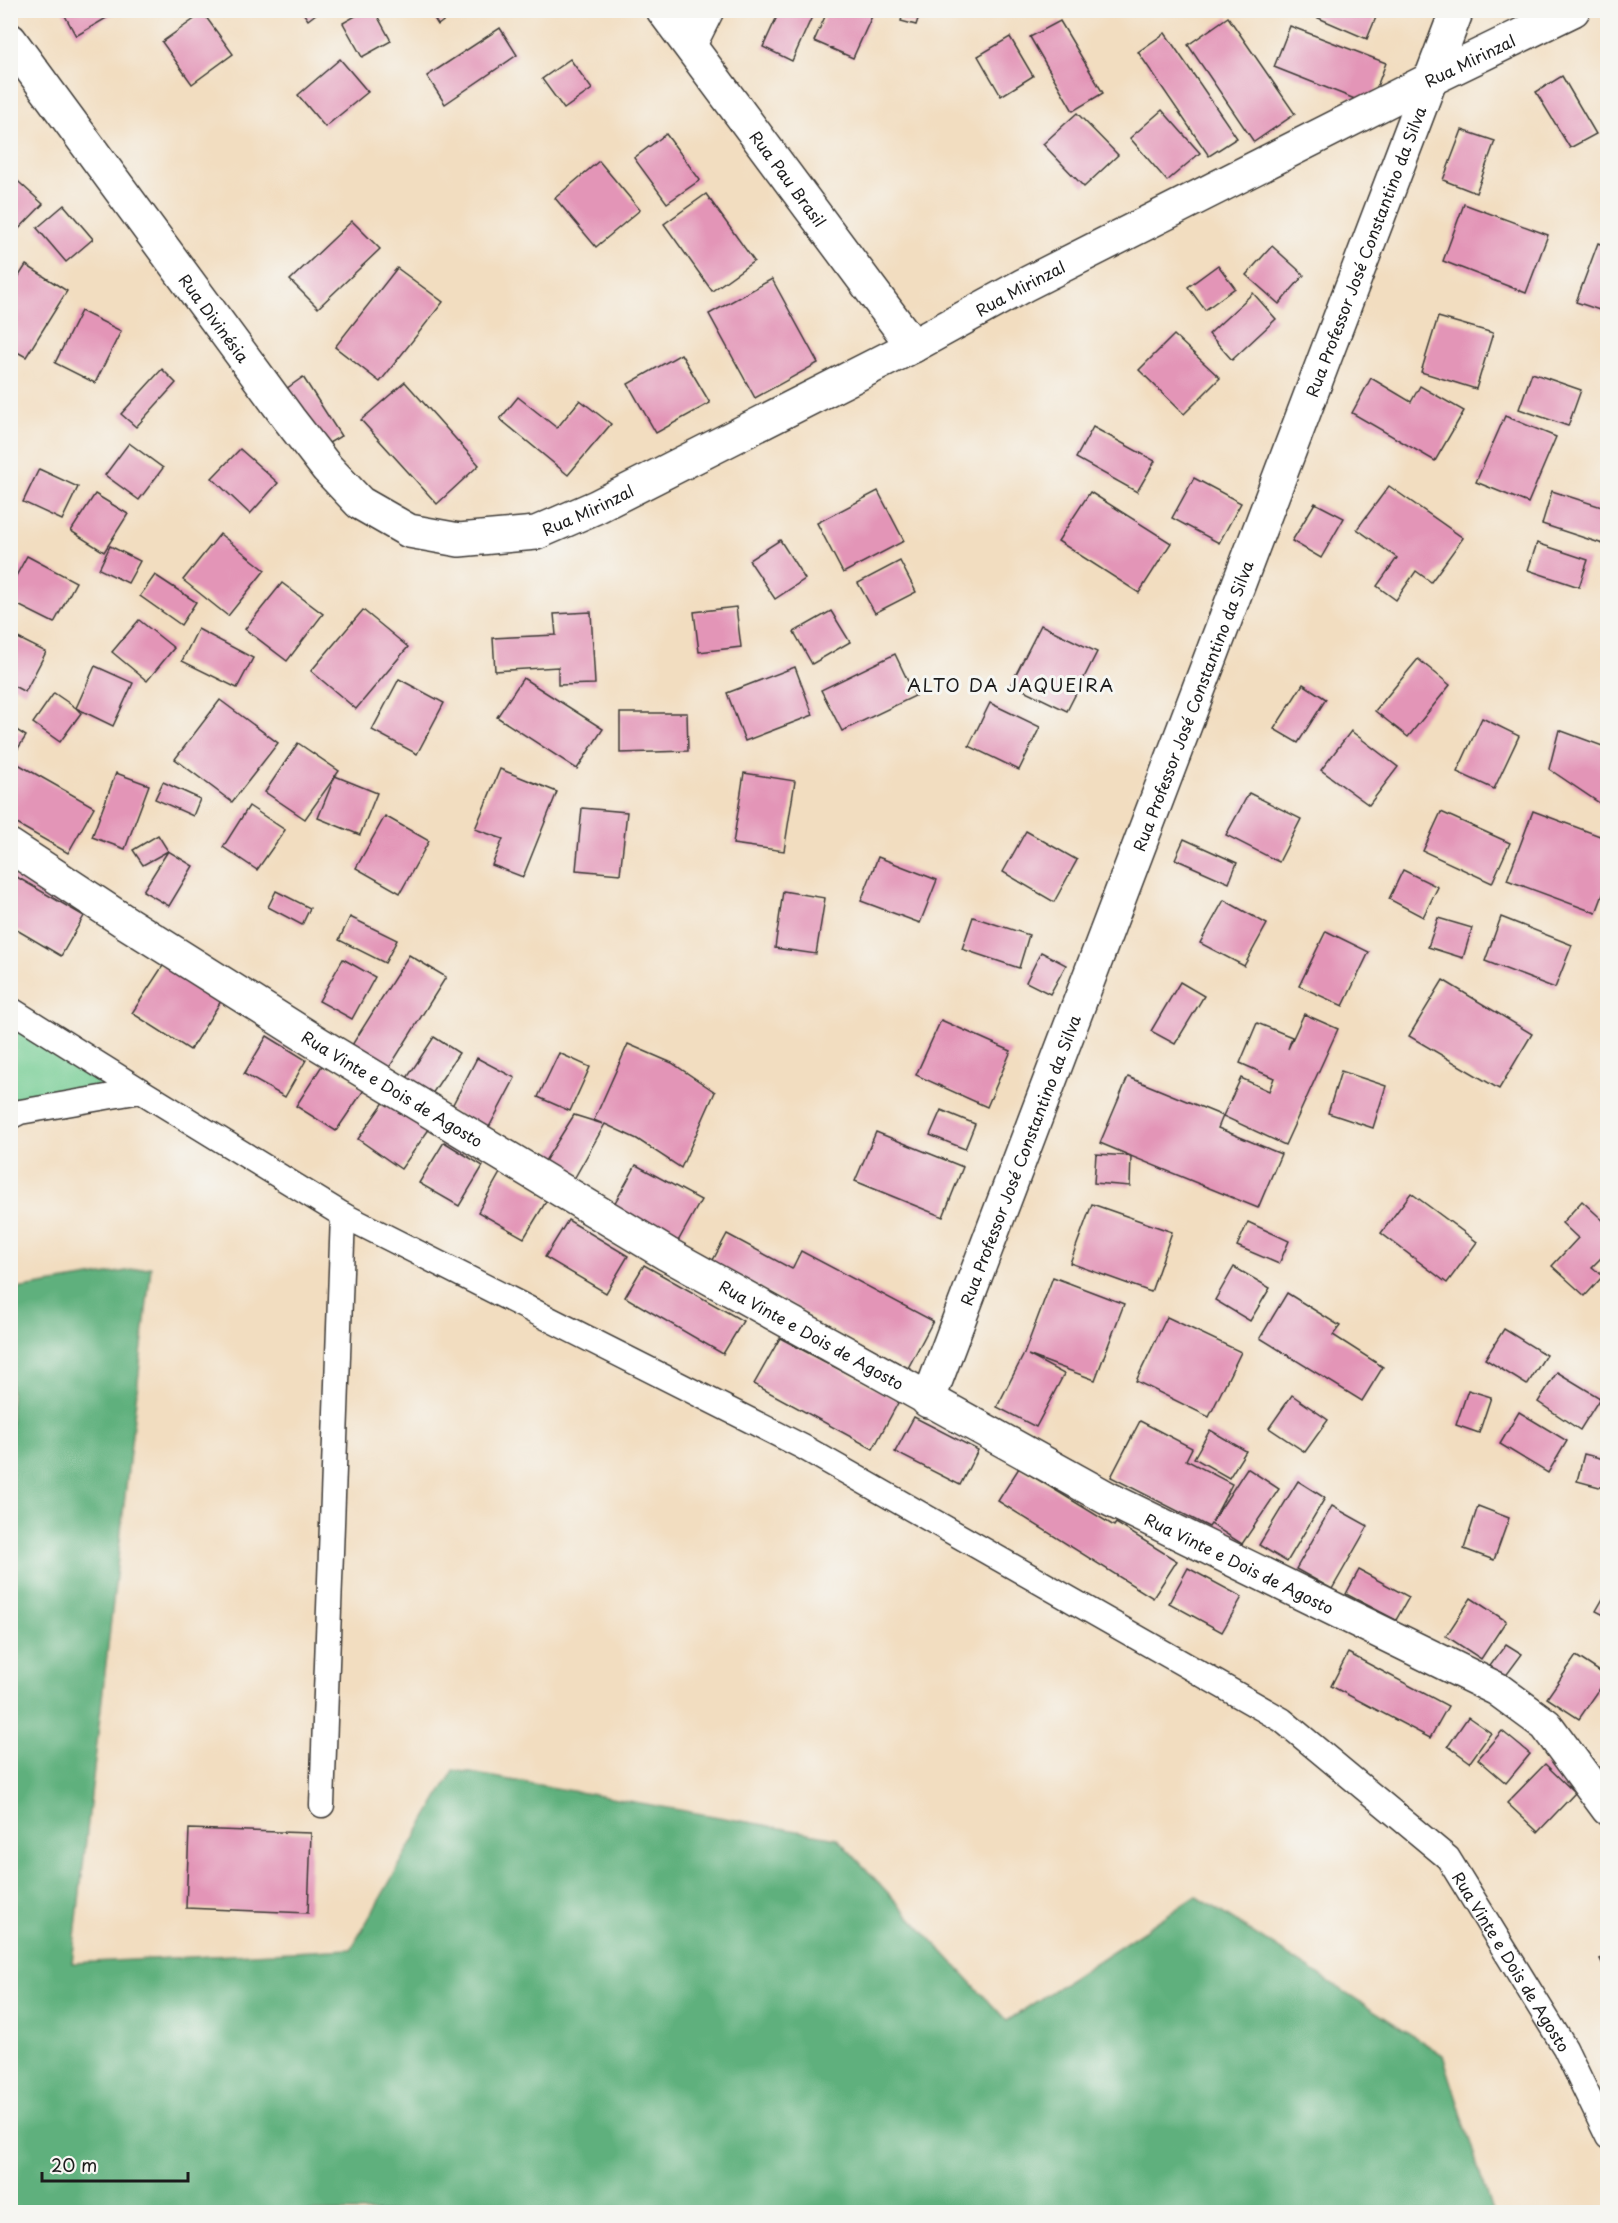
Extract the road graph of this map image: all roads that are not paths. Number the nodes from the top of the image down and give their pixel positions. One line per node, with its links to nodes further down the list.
1 (663, 10): 6 (street, Rua Pau Brasil)
2 (707, 10): 6 (street)
3 (1457, 10): 7 (street, Rua Professor José Constantino da Silva)
4 (1573, 10): 7 (street, Rua Mirinzal)
5 (10, 40): 9 (street, Rua Divinésia)
6 (690, 44): 8 (street, Rua Pau Brasil)
7 (1431, 80): 8 (street, Rua Mirinzal); 15 (street, Rua Professor José Constantino da Silva)
8 (913, 346): 9 (street, Rua Mirinzal)
9 (459, 540)
10 (10, 846): 15 (street, Rua Vinte e Dois de Agosto)
11 (10, 1009): 12 (lane, Rua Vinte e Dois de Agosto)
12 (141, 1090): 13 (lane); 14 (lane, Rua Vinte e Dois de Agosto)
13 (10, 1117)
14 (344, 1215): 16 (lane); 18 (lane, Rua Vinte e Dois de Agosto)
15 (928, 1401): 17 (street, Rua Vinte e Dois de Agosto)
16 (322, 1805)
17 (1608, 1809)
18 (1608, 2137)

